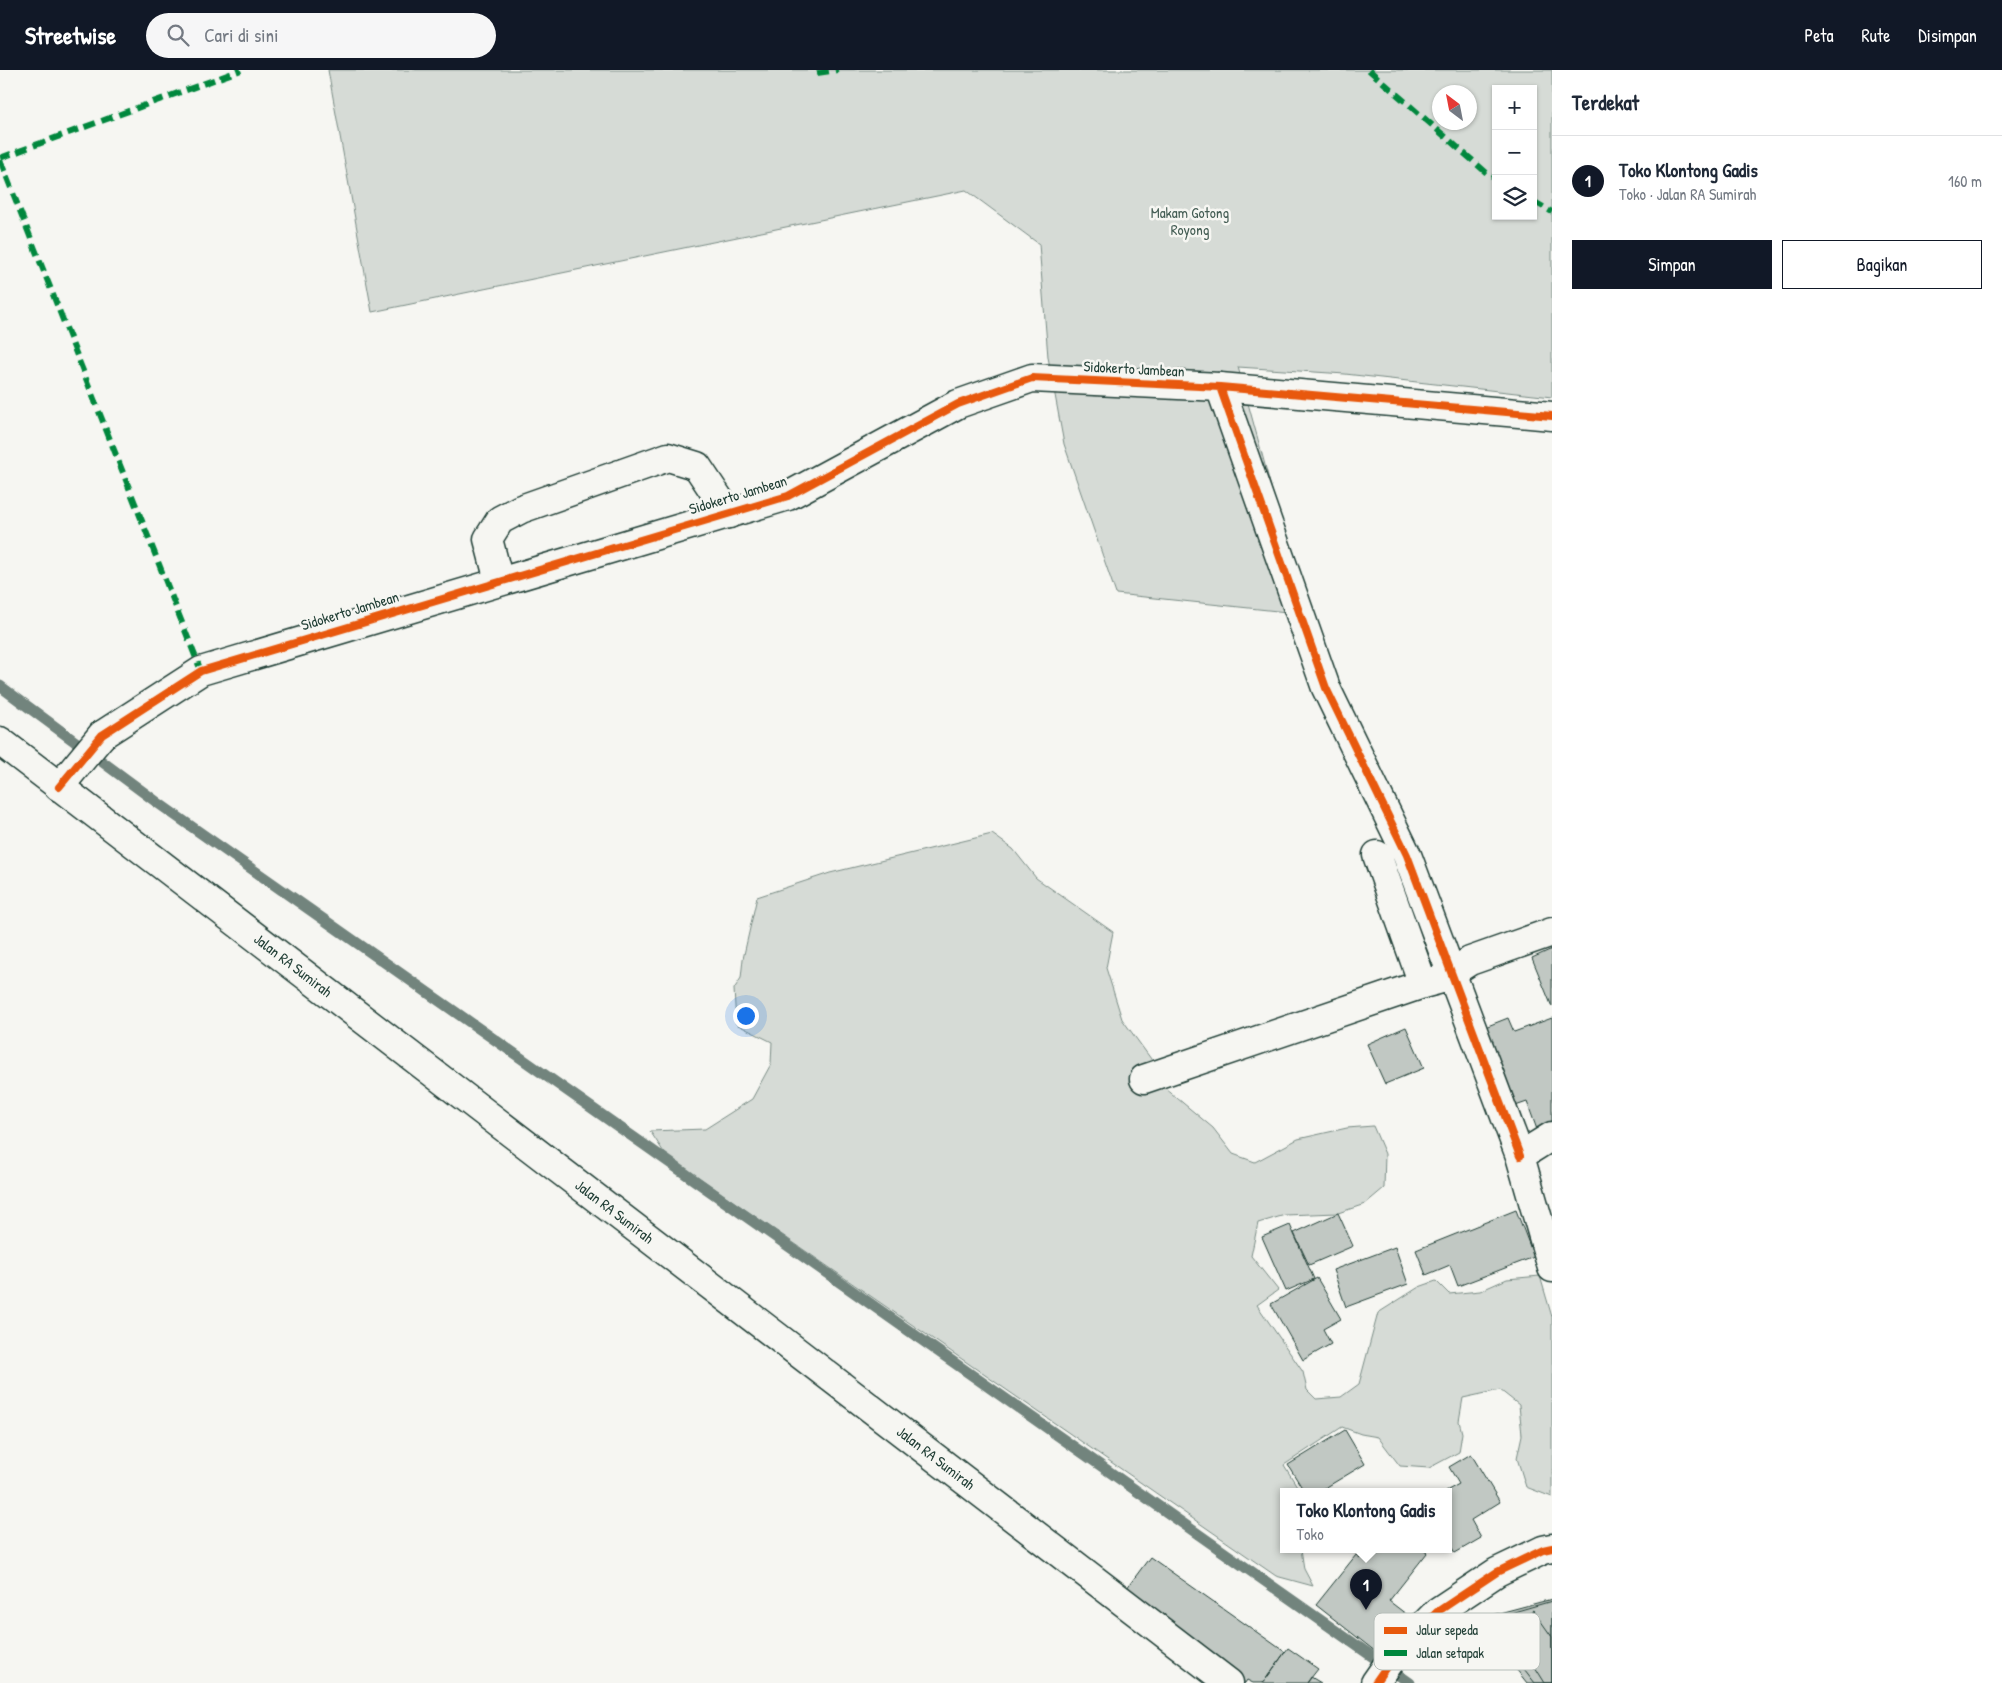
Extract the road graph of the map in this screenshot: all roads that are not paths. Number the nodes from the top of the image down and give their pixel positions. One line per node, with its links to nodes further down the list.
1 (1220, 387): 2 (street, Sidokerto Jambean); 3 (street, Sidokerto Jambean); 9 (street)
2 (1552, 416)
3 (729, 514): 4 (street, Sidokerto Jambean); 4 (street)
4 (499, 581): 6 (street, Sidokerto Jambean)
5 (0, 741): 6 (street, Jalan RA Sumirah)
6 (67, 776): 19 (street, Jalan RA Sumirah)
7 (1377, 856): 10 (street)
8 (1552, 932): 9 (street)
9 (1453, 976): 10 (street); 13 (street)
10 (1423, 984): 11 (street)
11 (1144, 1078)
12 (1552, 1136): 13 (street)
13 (1520, 1156): 14 (street)
14 (1552, 1268)
15 (1552, 1548): 16 (street)
16 (1436, 1613)
17 (1384, 1670): 18 (street)
18 (1376, 1682)
19 (1229, 1683)

